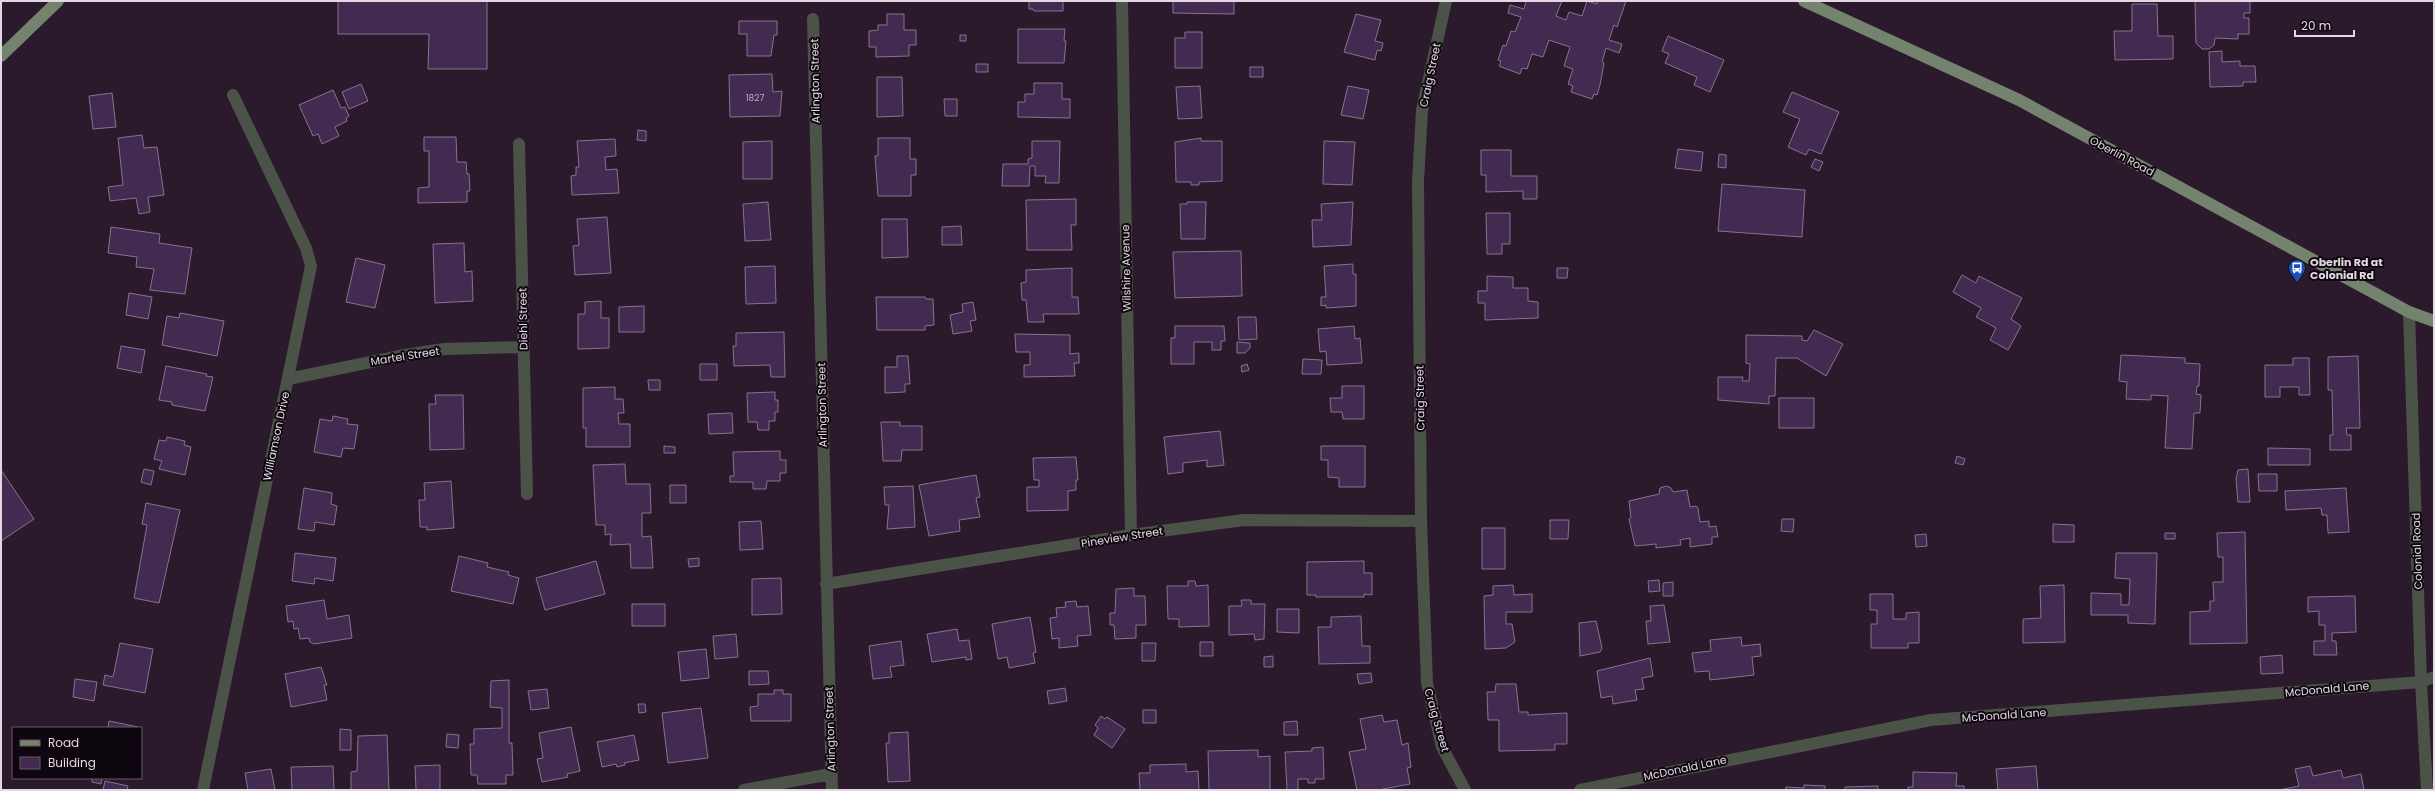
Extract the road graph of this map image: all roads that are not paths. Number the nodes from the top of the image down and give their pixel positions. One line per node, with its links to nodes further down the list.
1 (58, 1): 6 (main road)
2 (1122, 1): 15 (street, Wilshire Avenue)
3 (1446, 1): 14 (street, Craig Street)
4 (1804, 1): 9 (main road, Oberlin Road)
5 (813, 19): 16 (street, Arlington Street)
6 (1, 56)
7 (233, 95): 12 (street, Williamson Drive)
8 (519, 144): 11 (street, Diehl Street)
9 (2409, 312): 10 (main road, Oberlin Road); 18 (street, Colonial Road)
10 (2434, 322)
11 (524, 347): 12 (street, Martel Street); 13 (street, Diehl Street)
12 (288, 379): 20 (street, Williamson Drive)
13 (527, 494)
14 (1421, 521): 15 (street, Pineview Street); 23 (street, Craig Street)
15 (1131, 536): 16 (street, Pineview Street)
16 (826, 584): 19 (street, Arlington Street)
17 (2434, 677): 18 (street, McDonald Lane)
18 (2421, 682): 24 (street, McDonald Lane); 25 (street, Colonial Road)
19 (831, 774): 21 (street); 22 (street, Arlington Street)
20 (203, 790)
21 (744, 790)
22 (832, 790)
23 (1464, 790)
24 (1580, 790)
25 (2427, 790)

